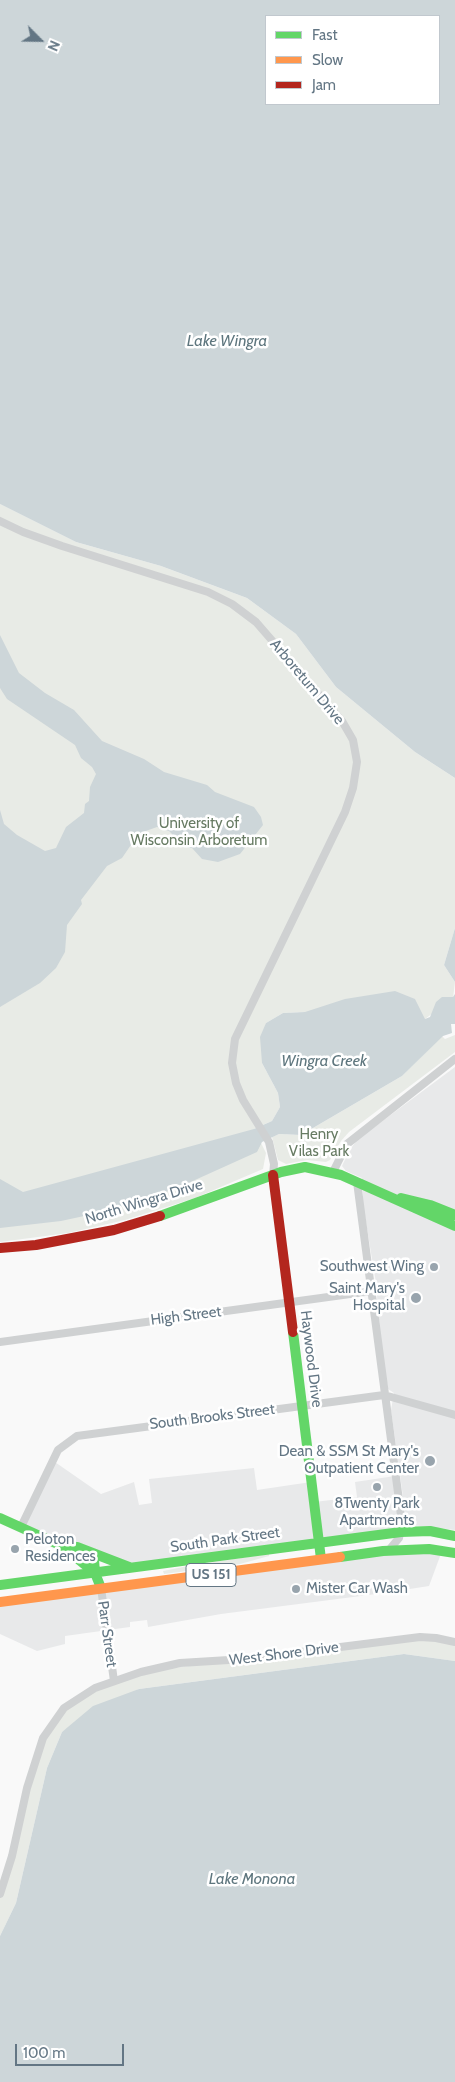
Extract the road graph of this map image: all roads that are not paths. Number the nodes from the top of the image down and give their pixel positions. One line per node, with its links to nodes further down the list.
1 (0, 521): 3 (street, Arboretum Drive)
2 (455, 1059): 4 (street)
3 (274, 1164): 5 (street, Haywood Drive)
4 (333, 1172): 5 (main road, North Wingra Drive); 6 (main road, North Wingra Drive)
5 (273, 1175): 10 (main road, North Wingra Drive); 12 (main road, Haywood Drive)
6 (357, 1182): 7 (main road, North Wingra Drive); 11 (street)
7 (394, 1197): 8 (main road); 9 (main road)
8 (455, 1215)
9 (455, 1226)
10 (0, 1248)
11 (372, 1292): 12 (street, High Street); 14 (street)
12 (288, 1302): 13 (street, High Street); 15 (main road, Haywood Drive)
13 (0, 1342)
14 (384, 1395): 15 (street, South Brooks Street); 16 (street, South Brooks Street); 19 (street)
15 (302, 1405): 18 (street, South Brooks Street); 21 (main road, Haywood Drive)
16 (455, 1415)
17 (0, 1518): 18 (main road)
18 (21, 1527): 22 (main road)
19 (401, 1532): 20 (main road, South Park Street / US 151); 21 (main road, South Park Street / US 151); 24 (street)
20 (455, 1536)
21 (319, 1541): 26 (main road, Haywood Drive); 27 (main road, South Park Street / US 151)
22 (62, 1546): 23 (main road); 28 (main road)
23 (77, 1547): 27 (main road); 28 (main road)
24 (389, 1550): 25 (main road, US 151); 26 (main road, US 151)
25 (455, 1552)
26 (321, 1559): 30 (main road, US 151)
27 (133, 1568): 28 (main road, South Park Street / US 151)
28 (95, 1573): 29 (main road, South Park Street / US 151); 30 (main road)
29 (0, 1585)
30 (101, 1588): 31 (main road, US 151); 33 (street, Parr Street)
31 (0, 1602)
32 (455, 1642): 33 (street, West Shore Drive)
33 (114, 1681): 34 (street, West Shore Drive)
34 (1, 1890)

